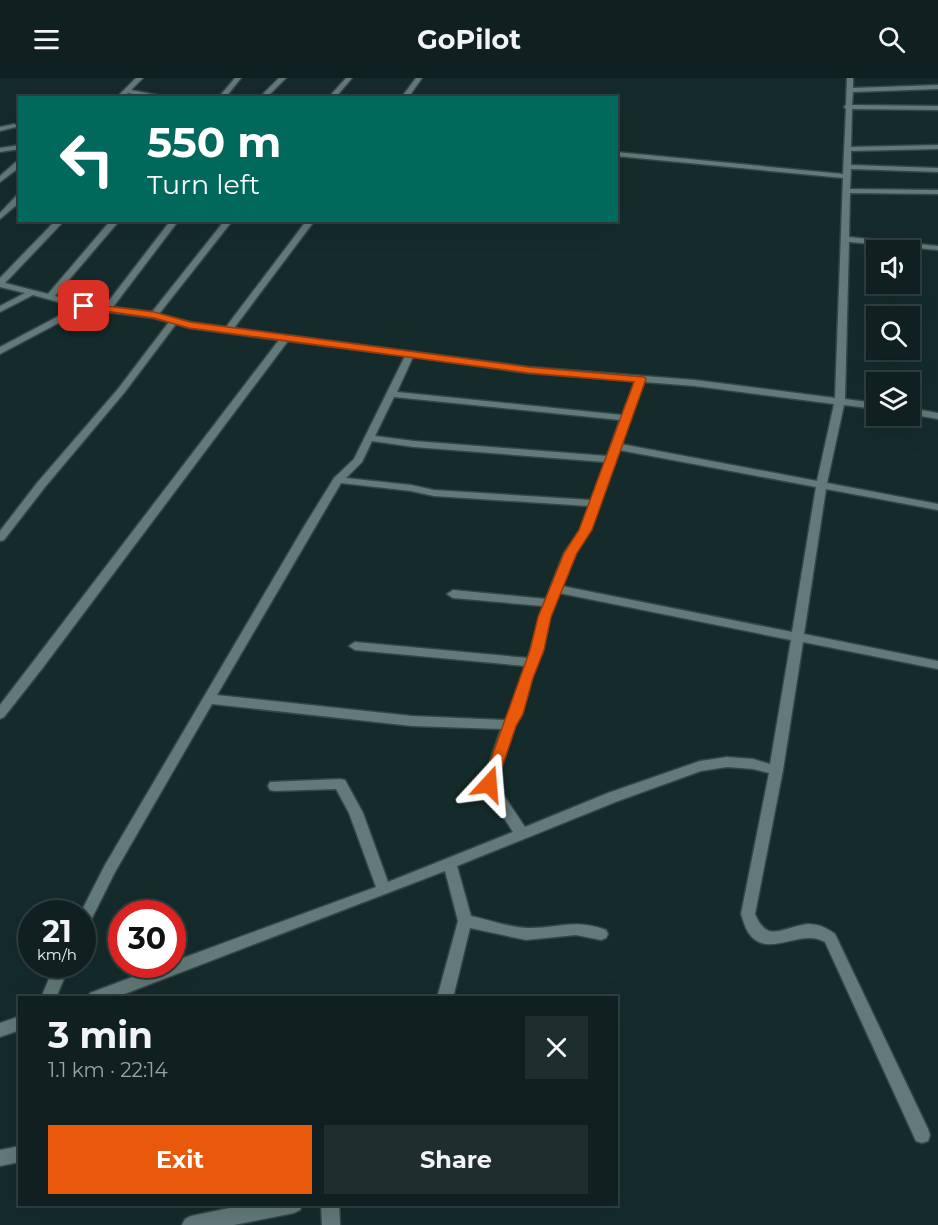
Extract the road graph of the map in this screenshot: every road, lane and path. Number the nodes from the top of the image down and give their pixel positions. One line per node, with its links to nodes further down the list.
1 (140, 78): 9 (street)
2 (238, 78): 12 (street)
3 (283, 78): 13 (street)
4 (349, 78): 14 (street)
5 (419, 78): 15 (street)
6 (850, 78): 8 (street)
7 (938, 87): 8 (street)
8 (849, 90): 16 (street)
9 (125, 91): 10 (street); 11 (street)
10 (120, 96)
11 (156, 96)
12 (223, 96)
13 (264, 96)
14 (333, 96)
15 (406, 96)
16 (848, 107): 17 (street); 22 (street)
17 (938, 108)
18 (14, 126): 19 (street)
19 (0, 129)
20 (18, 147): 23 (street)
21 (938, 147): 22 (street)
22 (847, 149): 27 (street)
23 (0, 150)
24 (618, 154): 27 (street)
25 (18, 165): 28 (street)
26 (938, 170): 27 (street)
27 (846, 172): 29 (street)
28 (0, 180)
29 (846, 192): 30 (street); 38 (street)
30 (938, 192)
31 (18, 199): 32 (street)
32 (0, 217)
33 (59, 222): 40 (street)
34 (114, 222): 42 (street)
35 (174, 222): 45 (street)
36 (227, 222): 46 (street)
37 (309, 222): 48 (street)
38 (844, 239): 39 (street); 54 (street)
39 (938, 248)
40 (0, 283): 41 (street)
41 (32, 293): 42 (street); 44 (street)
42 (50, 297): 43 (street)
43 (84, 306): 45 (street); 50 (street)
44 (0, 309)
45 (107, 309): 46 (street)
46 (154, 315): 47 (street)
47 (173, 322): 48 (street); 66 (street)
48 (229, 329): 49 (street)
49 (286, 337): 51 (street); 75 (street)
50 (0, 351)
51 (410, 355): 52 (street); 53 (street)
52 (640, 379): 54 (street); 58 (street)
53 (391, 394): 58 (street); 59 (street)
54 (840, 400): 55 (street); 63 (street)
55 (866, 404)
56 (920, 413): 57 (street)
57 (938, 416)
58 (626, 418): 60 (street)
59 (369, 438): 61 (street); 62 (street)
60 (616, 446): 61 (street); 63 (street)
61 (611, 459): 64 (street)
62 (338, 480): 64 (street); 74 (street)
63 (822, 484): 65 (street); 70 (street)
64 (596, 503): 67 (street)
65 (938, 507)
66 (0, 538)
67 (557, 589): 69 (street); 70 (street)
68 (453, 594): 69 (street)
69 (550, 603): 72 (street)
70 (798, 639): 73 (street); 77 (street)
71 (355, 646): 72 (street)
72 (531, 662): 76 (street)
73 (938, 665)
74 (209, 699): 76 (street); 82 (street)
75 (0, 714)
76 (509, 725): 79 (street)
77 (776, 770): 79 (street); 91 (street)
78 (275, 786): 81 (street)
79 (521, 833): 80 (street)
80 (450, 865): 81 (street); 83 (street)
81 (384, 890): 87 (street)
82 (94, 900)
83 (465, 921): 84 (street); 88 (street)
84 (601, 934)
85 (57, 978): 86 (street)
86 (49, 996)
87 (100, 996)
88 (446, 996)
89 (18, 1024): 90 (street)
90 (0, 1030)
91 (922, 1135)
92 (18, 1154): 93 (street)
93 (0, 1158)
94 (284, 1206): 96 (street)
95 (330, 1206): 97 (street)
96 (191, 1225)
97 (332, 1225)

